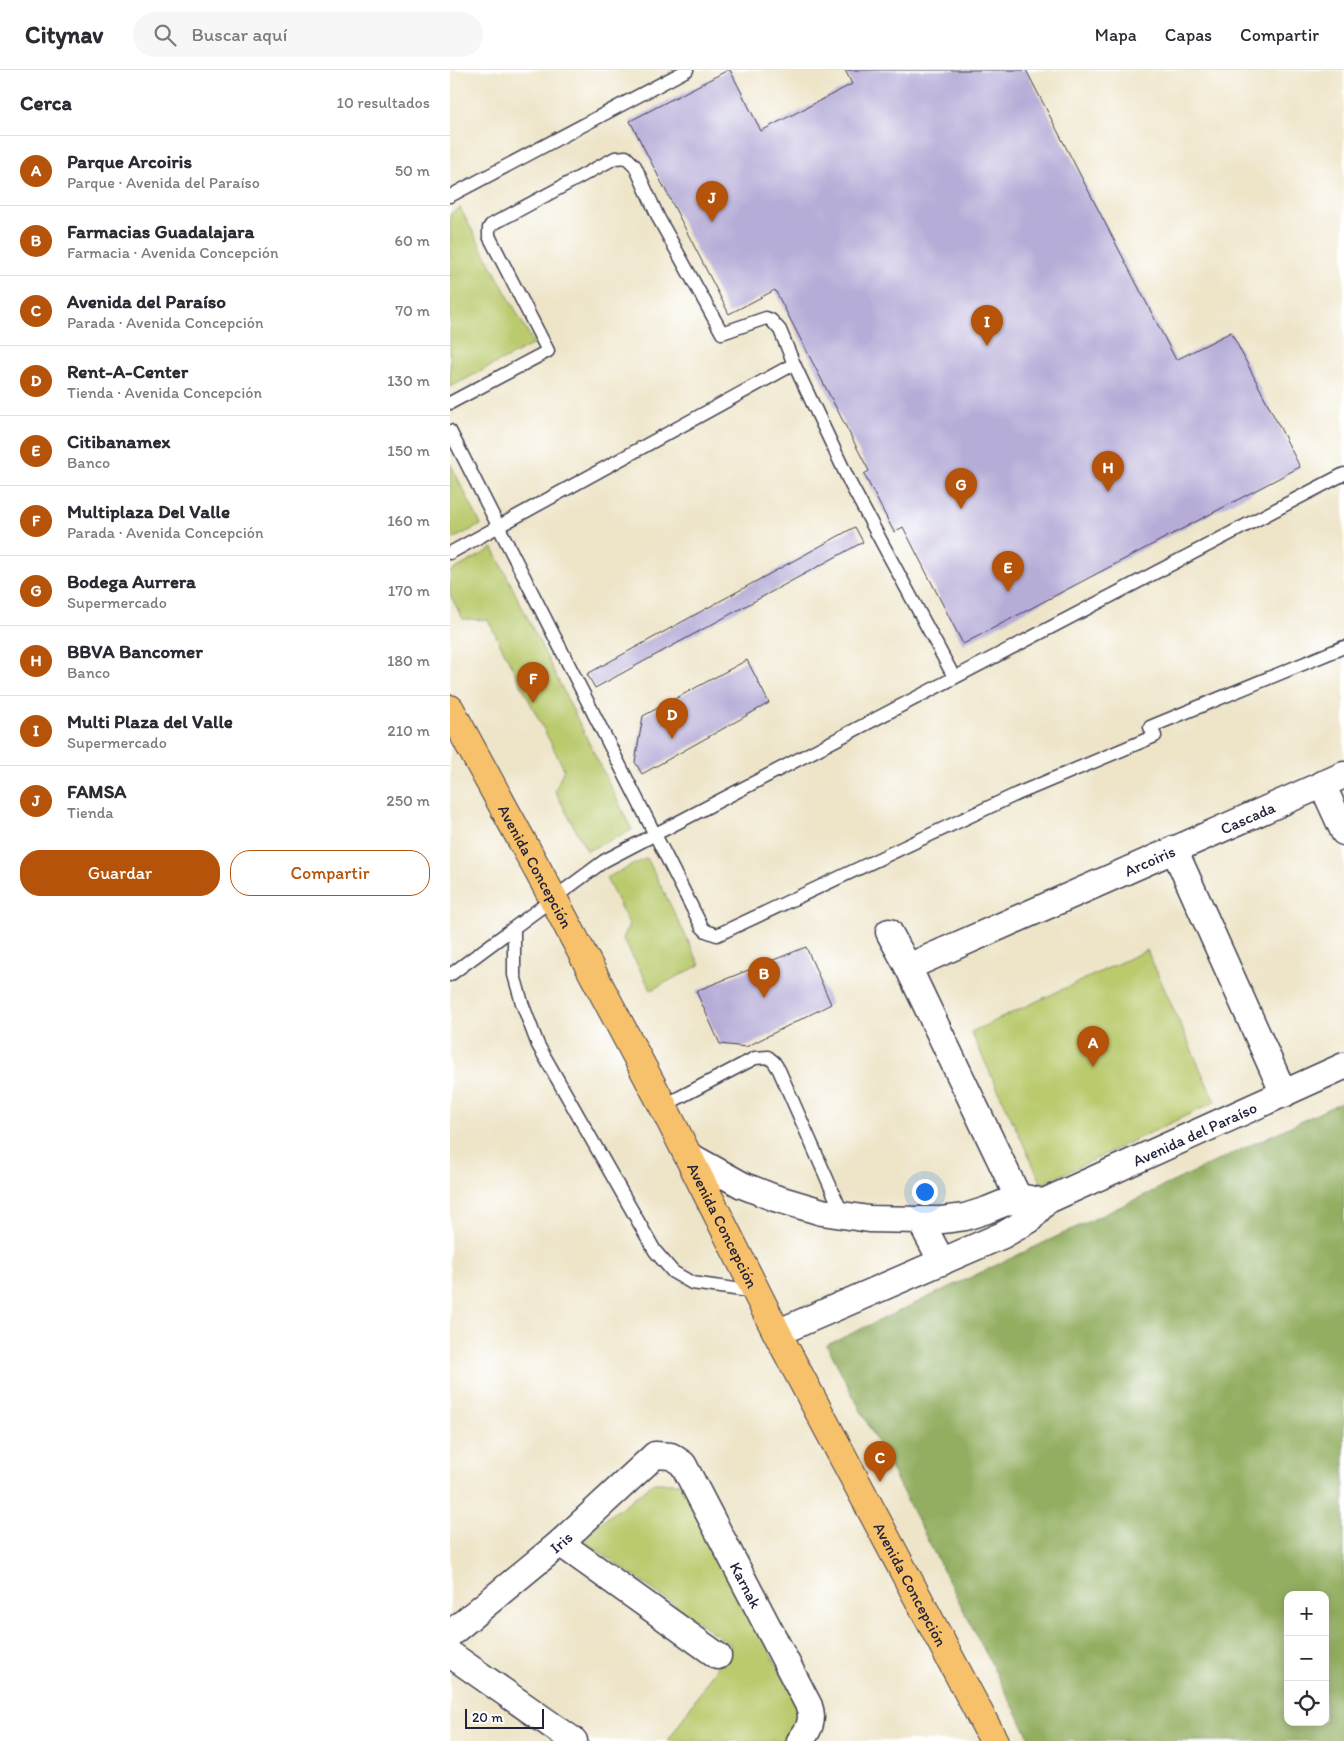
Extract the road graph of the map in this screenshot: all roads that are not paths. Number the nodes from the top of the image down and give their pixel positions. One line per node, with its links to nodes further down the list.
1 (688, 70): 2 (lane)
2 (450, 196)
3 (794, 364): 4 (lane); 7 (lane); 10 (lane)
4 (450, 403)
5 (450, 431): 7 (lane)
6 (1344, 474): 10 (lane)
7 (499, 526): 8 (lane); 14 (lane)
8 (450, 553)
9 (1344, 647): 14 (lane)
10 (954, 677): 14 (lane)
11 (450, 709): 16 (main road, Avenida Concepción)
12 (1333, 780): 13 (street, Cascada); 15 (street, Cascada)
13 (1344, 832)
14 (656, 833): 16 (lane)
15 (1174, 850): 19 (street, Arcoiris); 22 (street, Arcoiris)
16 (553, 898): 17 (lane); 23 (main road, Avenida Concepción)
17 (514, 928): 20 (lane); 29 (lane)
18 (889, 932): 19 (street)
19 (908, 967): 25 (street)
20 (450, 975)
21 (1344, 1066): 22 (street, Avenida del Paraíso)
22 (1284, 1094): 25 (street, Avenida del Paraíso)
23 (663, 1106): 24 (main road, Avenida Concepción); 26 (lane)
24 (688, 1155): 26 (street, Avenida del Paraíso); 29 (main road, Avenida Concepción)
25 (1024, 1209): 27 (street, Avenida del Paraíso); 28 (street, Avenida del Paraíso)
26 (843, 1215): 27 (street, Avenida del Paraíso)
27 (920, 1220): 28 (street)
28 (942, 1262): 30 (street, Avenida del Paraíso)
29 (756, 1292): 30 (main road, Avenida Concepción)
30 (777, 1333): 37 (main road, Avenida Concepción)
31 (671, 1456): 32 (street, Iris); 36 (street, Karnak)
32 (560, 1543): 33 (street, Iris); 35 (street)
33 (450, 1634)
34 (450, 1654): 38 (street)
35 (718, 1656)
36 (806, 1730)
37 (987, 1737)
38 (574, 1741)

